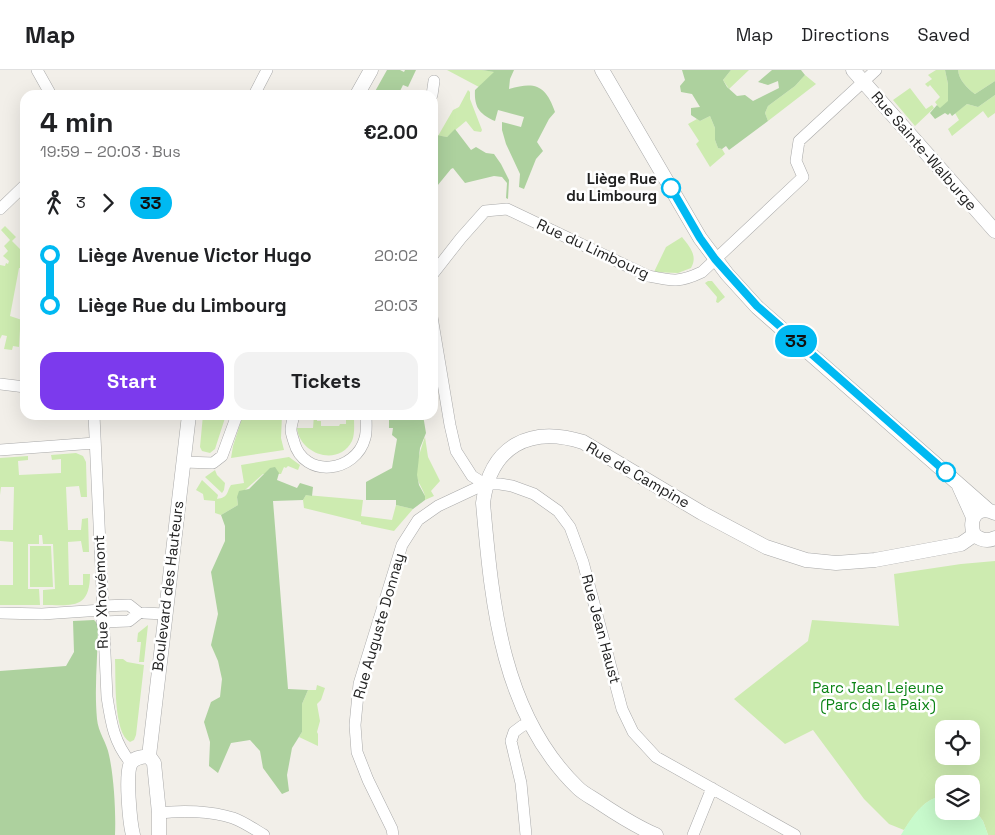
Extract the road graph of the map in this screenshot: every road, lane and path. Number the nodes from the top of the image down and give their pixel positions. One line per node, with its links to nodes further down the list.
1 (37, 70): 9 (street)
2 (267, 70): 10 (street)
3 (371, 70): 11 (street)
4 (602, 70): 16 (street)
5 (853, 70): 8 (street, Rue Sainte-Walburge)
6 (876, 70): 8 (street, Rue du Limbourg)
7 (434, 81): 12 (street)
8 (863, 82): 15 (street, Rue Sainte-Walburge); 16 (street, Rue du Limbourg)
9 (48, 90)
10 (257, 90)
11 (360, 90)
12 (433, 90)
13 (20, 191): 14 (street)
14 (0, 209)
15 (995, 231)
16 (715, 259): 17 (street, Rue du Limbourg); 29 (street)
17 (438, 267)
18 (438, 353): 30 (street)
19 (0, 384): 20 (street)
20 (20, 386)
21 (94, 420): 26 (street, Rue Xhovémont)
22 (188, 420): 28 (street, Boulevard des Hauteurs)
23 (236, 420): 28 (street)
24 (293, 420): 25 (street)
25 (366, 420)
26 (95, 443): 27 (street); 35 (street, Rue Xhovémont)
27 (0, 450)
28 (183, 462): 38 (street, Boulevard des Hauteurs)
29 (958, 483): 31 (street); 32 (street)
30 (485, 484): 33 (street, Rue de Campine); 40 (street, Rue de Campine); 43 (street, Rue Jean Haust); 49 (street, Rue Auguste Donnay)
31 (991, 511): 32 (street)
32 (973, 517): 33 (street)
33 (974, 536): 34 (street, Rue de Campine)
34 (995, 538)
35 (102, 608): 36 (street); 39 (street, Rue Xhovémont); 39 (street)
36 (0, 613)
37 (144, 613): 38 (street)
38 (165, 614): 41 (street, Boulevard des Hauteurs)
39 (102, 622): 42 (street, Rue Xhovémont)
40 (530, 723): 45 (street, Rue de Campine); 50 (street)
41 (148, 756): 42 (street); 44 (street)
42 (131, 763): 46 (street)
43 (712, 788): 52 (street); 53 (street, Rue Jean Haust)
44 (159, 813): 47 (street); 48 (street)
45 (633, 830): 51 (street, Rue de Campine)
46 (133, 835)
47 (159, 835)
48 (264, 835)
49 (393, 835)
50 (526, 835)
51 (656, 835)
52 (693, 835)
53 (795, 835)

